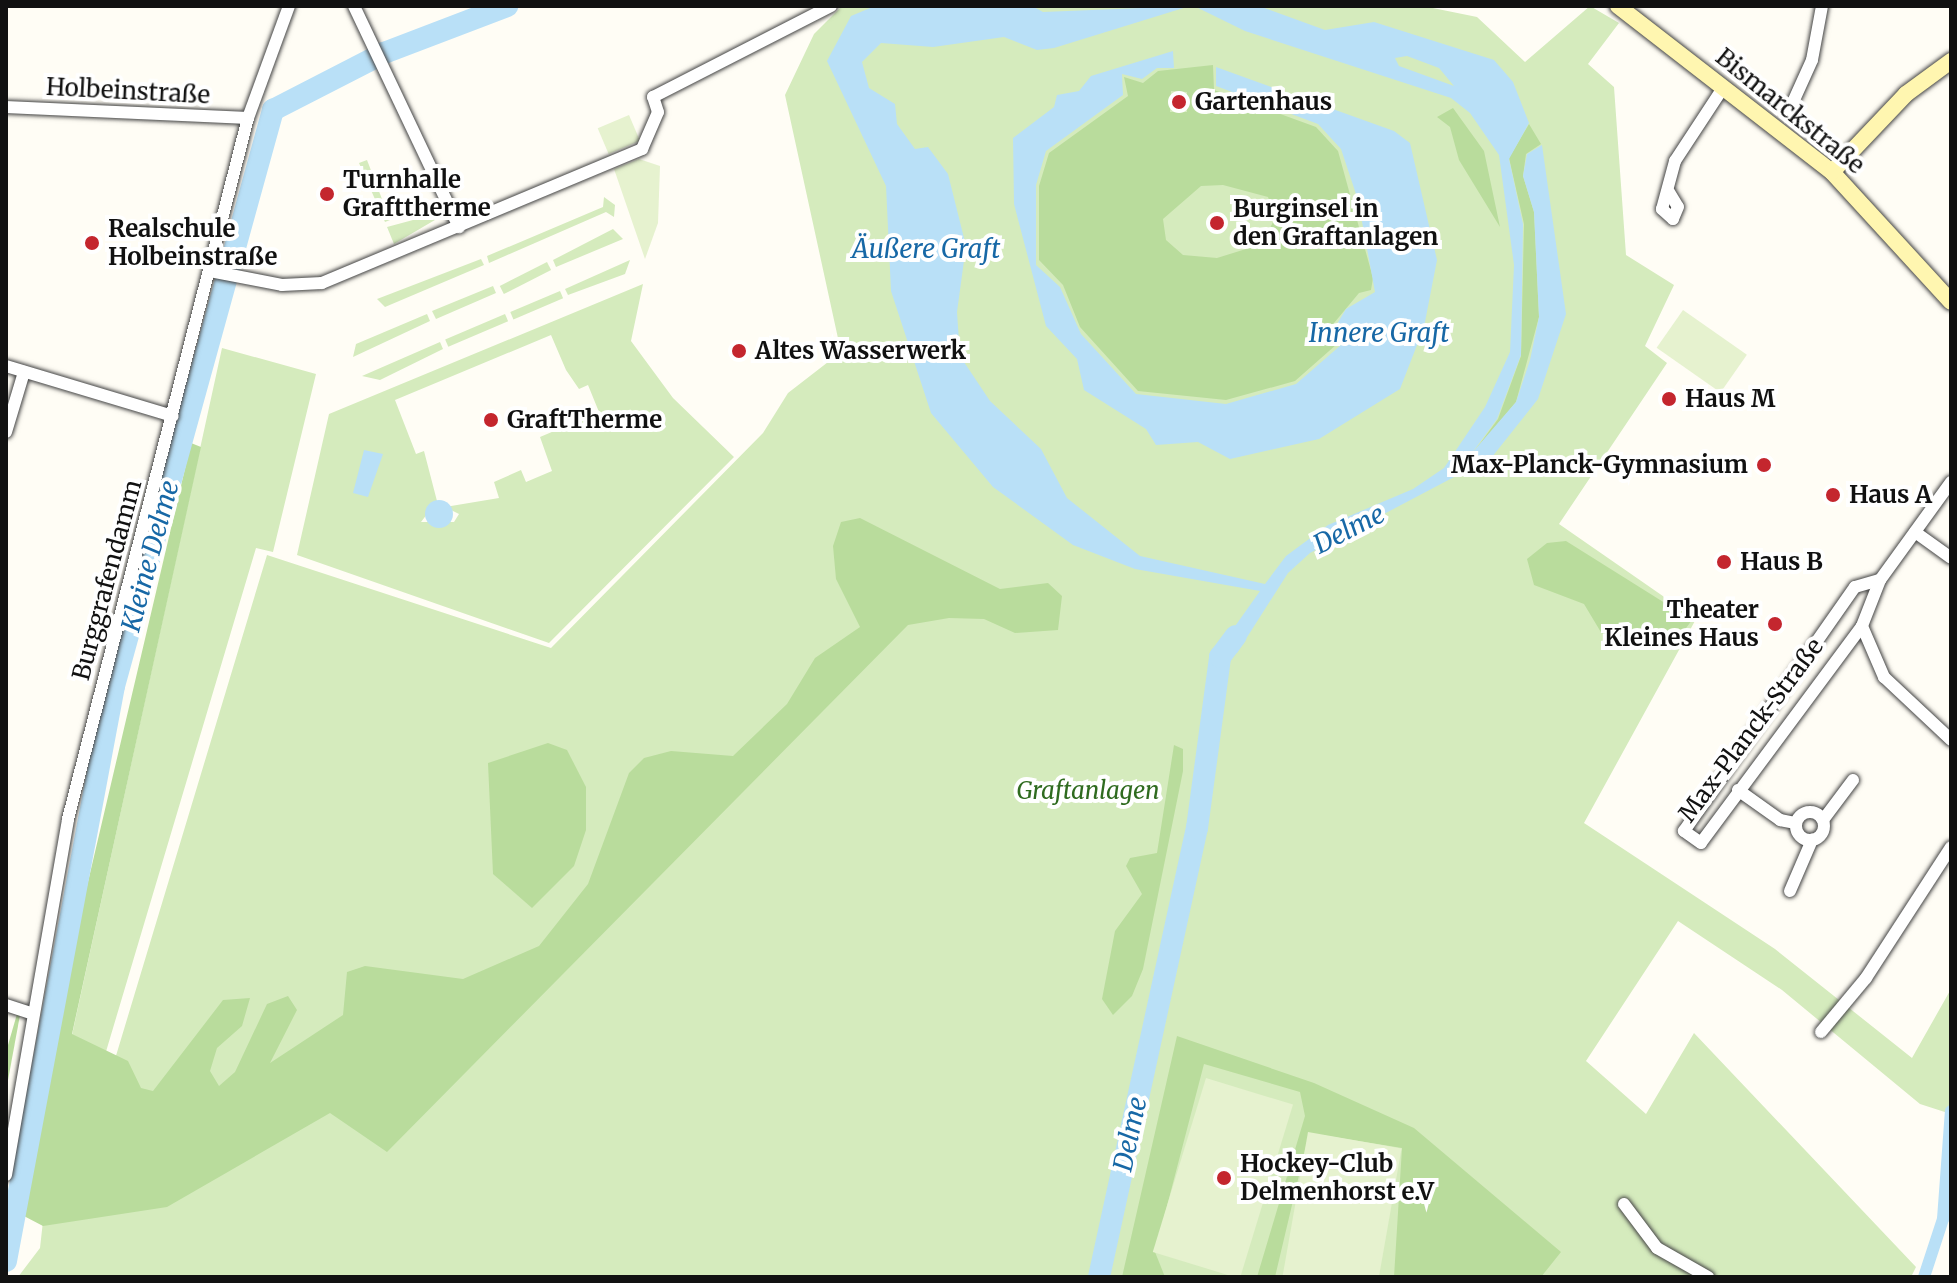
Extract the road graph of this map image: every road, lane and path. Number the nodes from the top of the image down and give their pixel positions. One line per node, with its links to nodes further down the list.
1 (289, 6): 10 (street, Burggrafendamm)
2 (354, 6): 13 (street)
3 (831, 6): 13 (street)
4 (1618, 6): 7 (main road, Bismarckstraße)
5 (1822, 6): 9 (street)
6 (1951, 61): 11 (main road)
7 (1723, 88): 11 (main road, Bismarckstraße); 12 (street)
8 (6, 107): 10 (street, Holbeinstraße)
9 (1789, 111)
10 (248, 118): 14 (street, Burggrafendamm)
11 (1832, 172): 15 (main road, Bismarckstraße)
12 (1669, 192)
13 (459, 227): 14 (street)
14 (216, 272): 18 (street, Burggrafendamm)
15 (1951, 302)
16 (6, 366): 17 (street)
17 (24, 372): 18 (street); 19 (street)
18 (173, 416): 34 (street, Burggrafendamm)
19 (6, 432)
20 (1951, 482): 21 (street)
21 (1915, 532): 22 (street); 23 (street)
22 (1951, 558)
23 (1880, 580): 24 (street, Max-Planck-Straße); 27 (street, Max-Planck-Straße)
24 (1862, 626): 25 (street); 27 (street, Max-Planck-Straße)
25 (1951, 740)
26 (1853, 780): 28 (street)
27 (1738, 790): 29 (street)
28 (1823, 820): 29 (street); 30 (street)
29 (1796, 823): 30 (street)
30 (1812, 840): 32 (street)
31 (1951, 847): 35 (street)
32 (1790, 891)
33 (6, 1005): 34 (street)
34 (34, 1014): 36 (street, Burggrafendamm)
35 (1821, 1032)
36 (6, 1175)
37 (1624, 1204): 38 (street)
38 (1708, 1277)

